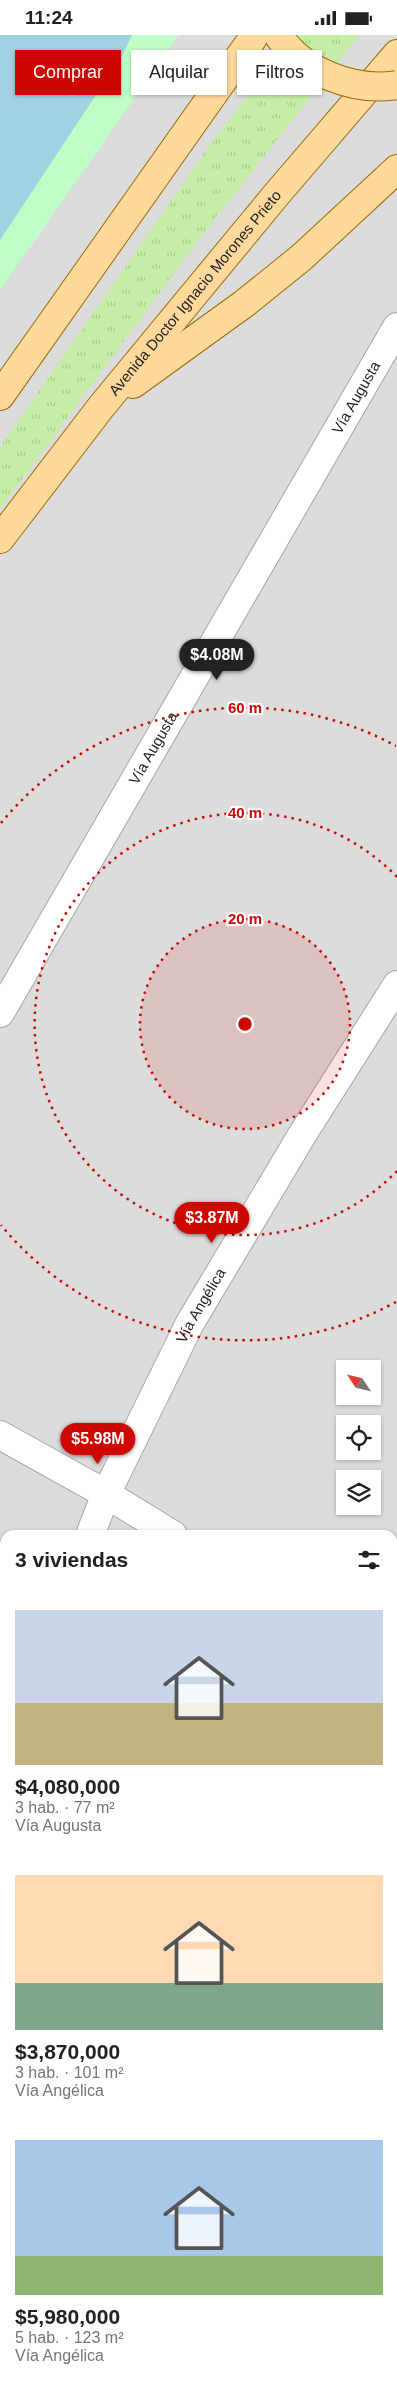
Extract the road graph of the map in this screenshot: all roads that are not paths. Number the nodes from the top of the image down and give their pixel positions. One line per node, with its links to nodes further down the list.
1 (255, 35): 7 (main road)
2 (278, 35): 4 (main road, bridge)
3 (397, 54): 8 (main road, Avenida Doctor Ignacio Morones Prieto)
4 (397, 85)
5 (397, 169): 8 (main road)
6 (397, 327): 11 (street, Vía Augusta)
7 (0, 396)
8 (101, 407): 9 (main road, Avenida Doctor Ignacio Morones Prieto)
9 (0, 539)
10 (397, 985): 13 (street, Vía Angélica)
11 (0, 1013)
12 (0, 1435): 13 (street)
13 (106, 1494): 14 (street, Vía Angélica); 15 (street)
14 (92, 1530)
15 (165, 1530)

